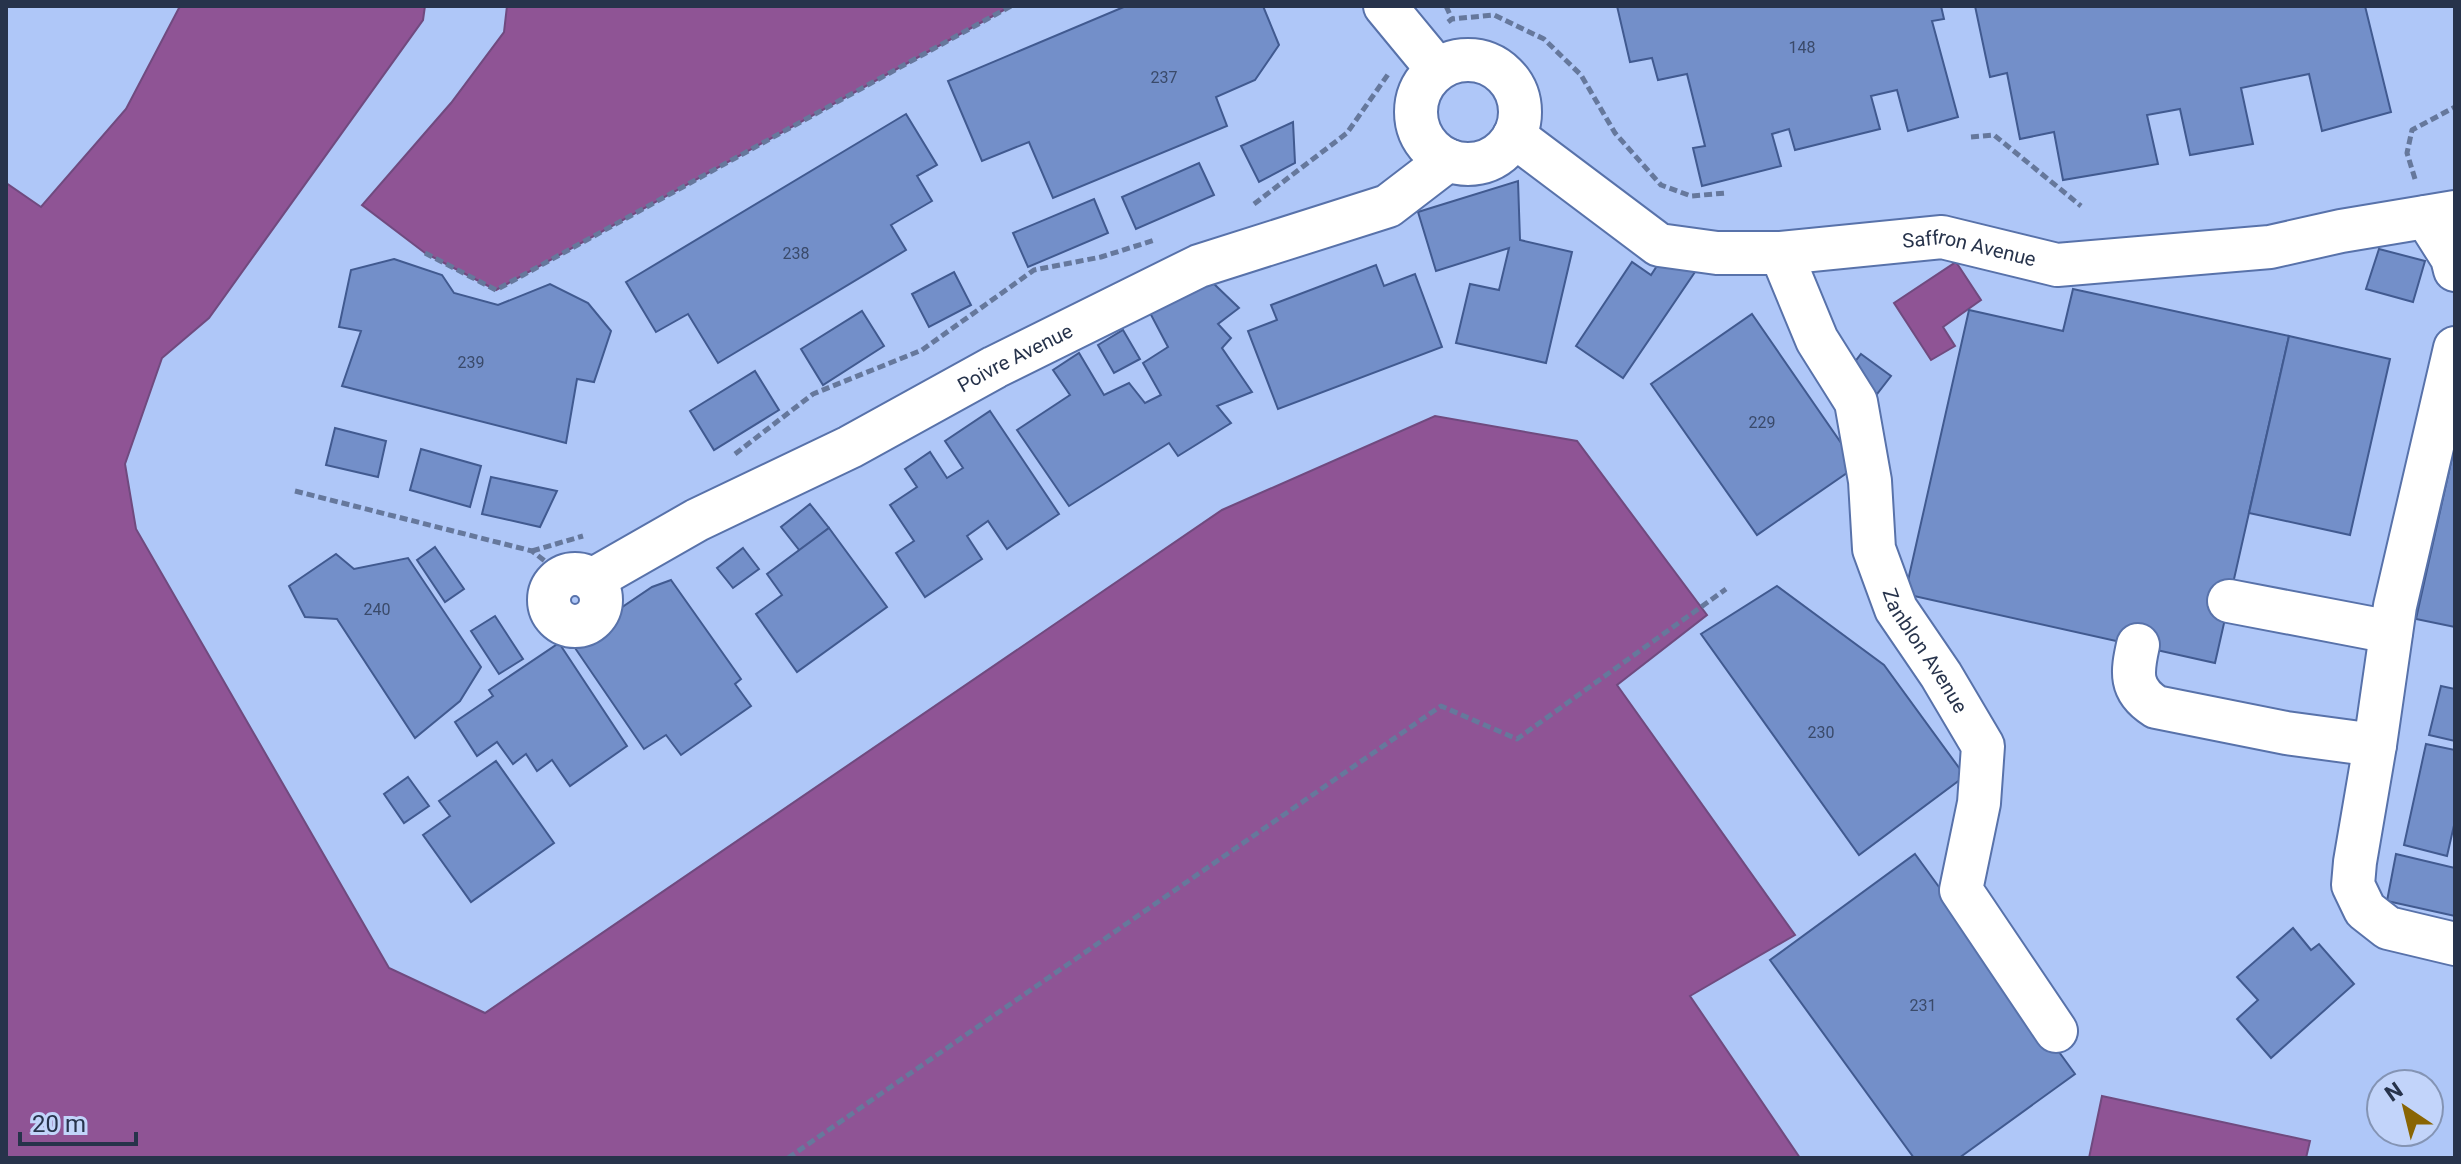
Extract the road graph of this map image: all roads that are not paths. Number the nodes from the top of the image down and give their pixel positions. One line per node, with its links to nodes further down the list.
1 (1385, 6): 2 (street)
2 (1427, 58): 3 (street); 4 (street)
3 (1514, 136): 4 (street); 6 (street, Saffron Avenue)
4 (1448, 160): 9 (street, Poivre Avenue)
5 (2440, 214): 6 (street, Saffron Avenue); 7 (street)
6 (1781, 253): 15 (street, Zanblon Avenue)
7 (2455, 270)
8 (2455, 348): 11 (street)
9 (579, 578)
10 (2229, 601): 11 (street)
11 (2391, 632): 13 (street)
12 (2138, 645): 13 (street)
13 (2375, 745): 14 (street)
14 (2455, 944)
15 (2056, 1031)

